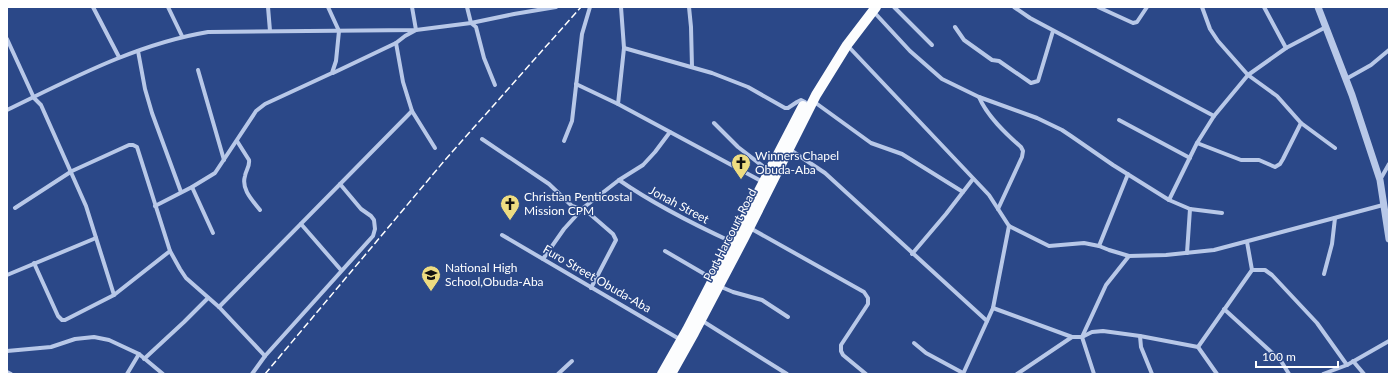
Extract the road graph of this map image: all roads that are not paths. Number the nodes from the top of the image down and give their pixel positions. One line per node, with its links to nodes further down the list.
1 (93, 7): 36 (street)
2 (168, 7): 27 (street)
3 (268, 7): 25 (street)
4 (328, 7): 26 (street)
5 (412, 7): 23 (street)
6 (467, 7): 19 (street)
7 (556, 7): 19 (street)
8 (590, 7): 43 (street)
9 (621, 7): 32 (street)
10 (689, 7): 37 (street)
11 (894, 7): 31 (street)
12 (1014, 7): 24 (street)
13 (1098, 7): 14 (street)
14 (1146, 7)
15 (1202, 7): 40 (street)
16 (1264, 7): 33 (street)
17 (1318, 7): 21 (street)
18 (872, 8): 20 (highway, Port Harcourt Road); 44 (street)
19 (471, 23): 23 (street); 42 (street)
20 (859, 24): 30 (highway, Port Harcourt Road); 46 (highway, Port Harcourt Road)
21 (1326, 26): 33 (street); 41 (street)
22 (955, 27): 24 (street)
23 (416, 30): 26 (street); 29 (street)
24 (1053, 30): 50 (street)
25 (270, 31): 26 (street); 27 (street)
26 (339, 31): 39 (street)
27 (182, 36): 34 (street)
28 (7, 39): 45 (street)
29 (396, 43): 39 (street); 49 (street)
30 (847, 45): 46 (highway, Port Harcourt Road); 68 (street)
31 (932, 45)
32 (624, 48): 37 (street); 47 (street)
33 (1286, 48): 40 (street)
34 (138, 50): 36 (street); 74 (street)
35 (1389, 50): 41 (street)
36 (119, 57): 45 (street)
37 (692, 67): 46 (street)
38 (198, 70): 63 (street)
39 (332, 73): 56 (street)
40 (1248, 74): 50 (street); 53 (street)
41 (1346, 79): 70 (street)
42 (495, 84)
43 (576, 84): 47 (street); 57 (street)
44 (978, 97): 67 (street); 81 (street)
45 (34, 98): 48 (street); 66 (street)
46 (809, 101): 61 (highway, Port Harcourt Road); 65 (highway, Port Harcourt Road); 75 (street)
47 (618, 104): 54 (street)
48 (7, 110)
49 (412, 111): 59 (street); 72 (street)
50 (1214, 116): 58 (street)
51 (1119, 120): 62 (street)
52 (714, 123): 65 (street)
53 (1301, 123): 58 (street); 60 (street)
54 (670, 132): 69 (street); 71 (street)
55 (482, 139): 80 (street)
56 (237, 141): 63 (street); 83 (street)
57 (564, 141)
58 (1198, 143): 62 (street)
59 (436, 148)
60 (1335, 148)
61 (788, 149): 88 (highway, Port Harcourt Road); 99 (street)
62 (1190, 158): 76 (street)
63 (224, 160): 73 (street)
64 (1389, 164): 70 (street)
65 (769, 171): 71 (highway, Port Harcourt Road)
66 (72, 172): 78 (street); 79 (street); 91 (street)
67 (1128, 174): 76 (street); 95 (street)
68 (973, 179): 75 (street); 81 (street)
69 (619, 180): 80 (street); 93 (street, Jonah Street)
70 (1380, 180): 77 (street)
71 (763, 183): 93 (highway, Port Harcourt Road)
72 (340, 184): 86 (street); 103 (street)
73 (192, 187): 74 (street); 89 (street)
74 (181, 192): 78 (street)
75 (963, 192): 99 (street)
76 (1169, 200): 82 (street)
77 (1383, 205): 85 (street); 92 (street)
78 (155, 206): 96 (street)
79 (15, 208)
80 (583, 208): 101 (street); 108 (street)
81 (998, 208): 87 (street)
82 (1190, 209): 84 (street); 98 (street)
83 (260, 210)
84 (1222, 213)
85 (1335, 218): 94 (street); 105 (street)
86 (301, 224): 103 (street); 111 (street)
87 (1009, 226): 95 (street); 112 (street)
88 (749, 227): 107 (highway, Port Harcourt Road); 141 (street)
89 (213, 233)
90 (502, 235): 101 (street, Furo Street Obuda-Aba)
91 (96, 238): 102 (street); 109 (street)
92 (1389, 239)
93 (733, 242): 107 (highway, Port Harcourt Road)
94 (1247, 242): 98 (street); 104 (street)
95 (1099, 246): 100 (street)
96 (170, 251): 109 (street); 110 (street)
97 (665, 251): 107 (street)
98 (1187, 253): 100 (street)
99 (912, 254): 116 (street)
100 (1129, 256): 119 (street)
101 (542, 259): 108 (street, Furo Street Obuda-Aba)
102 (34, 263): 106 (street); 109 (street)
103 (341, 270): 126 (street)
104 (1252, 270): 113 (street); 130 (street)
105 (1324, 274)
106 (7, 275)
107 (716, 282): 114 (street); 115 (highway, Port Harcourt Road); 120 (highway, Port Harcourt Road)
108 (591, 288): 120 (street, Furo Street Obuda-Aba)
109 (114, 295)
110 (208, 298): 111 (street); 127 (street)
111 (219, 307): 126 (street)
112 (993, 308): 116 (street); 118 (street)
113 (1224, 309): 123 (street); 146 (street)
114 (788, 318)
115 (701, 320): 139 (highway, Port Harcourt Road); 140 (street)
116 (986, 322): 132 (street)
117 (1140, 336): 119 (street); 123 (street); 144 (street)
118 (1072, 337): 119 (street); 142 (street)
119 (1082, 337): 143 (street)
120 (681, 340): 138 (highway, Port Harcourt Road)
121 (1389, 341): 129 (street)
122 (914, 343): 132 (street)
123 (1198, 347): 145 (street)
124 (7, 351): 125 (street)
125 (139, 354): 127 (street); 134 (street)
126 (265, 356): 136 (street)
127 (144, 359): 135 (street)
128 (572, 361): 137 (street)
129 (1353, 362): 130 (street); 148 (street)
130 (1347, 365): 147 (street)
131 (7, 372): 133 (street)
132 (963, 373)
133 (11, 374)
134 (127, 374)
135 (163, 374)
136 (252, 374)
137 (558, 374)
138 (662, 374)
139 (671, 374)
140 (787, 374)
141 (866, 374)
142 (1017, 374)
143 (1094, 374)
144 (1152, 374)
145 (1217, 374)
146 (1289, 374)
147 (1323, 374)
148 (1364, 374)

